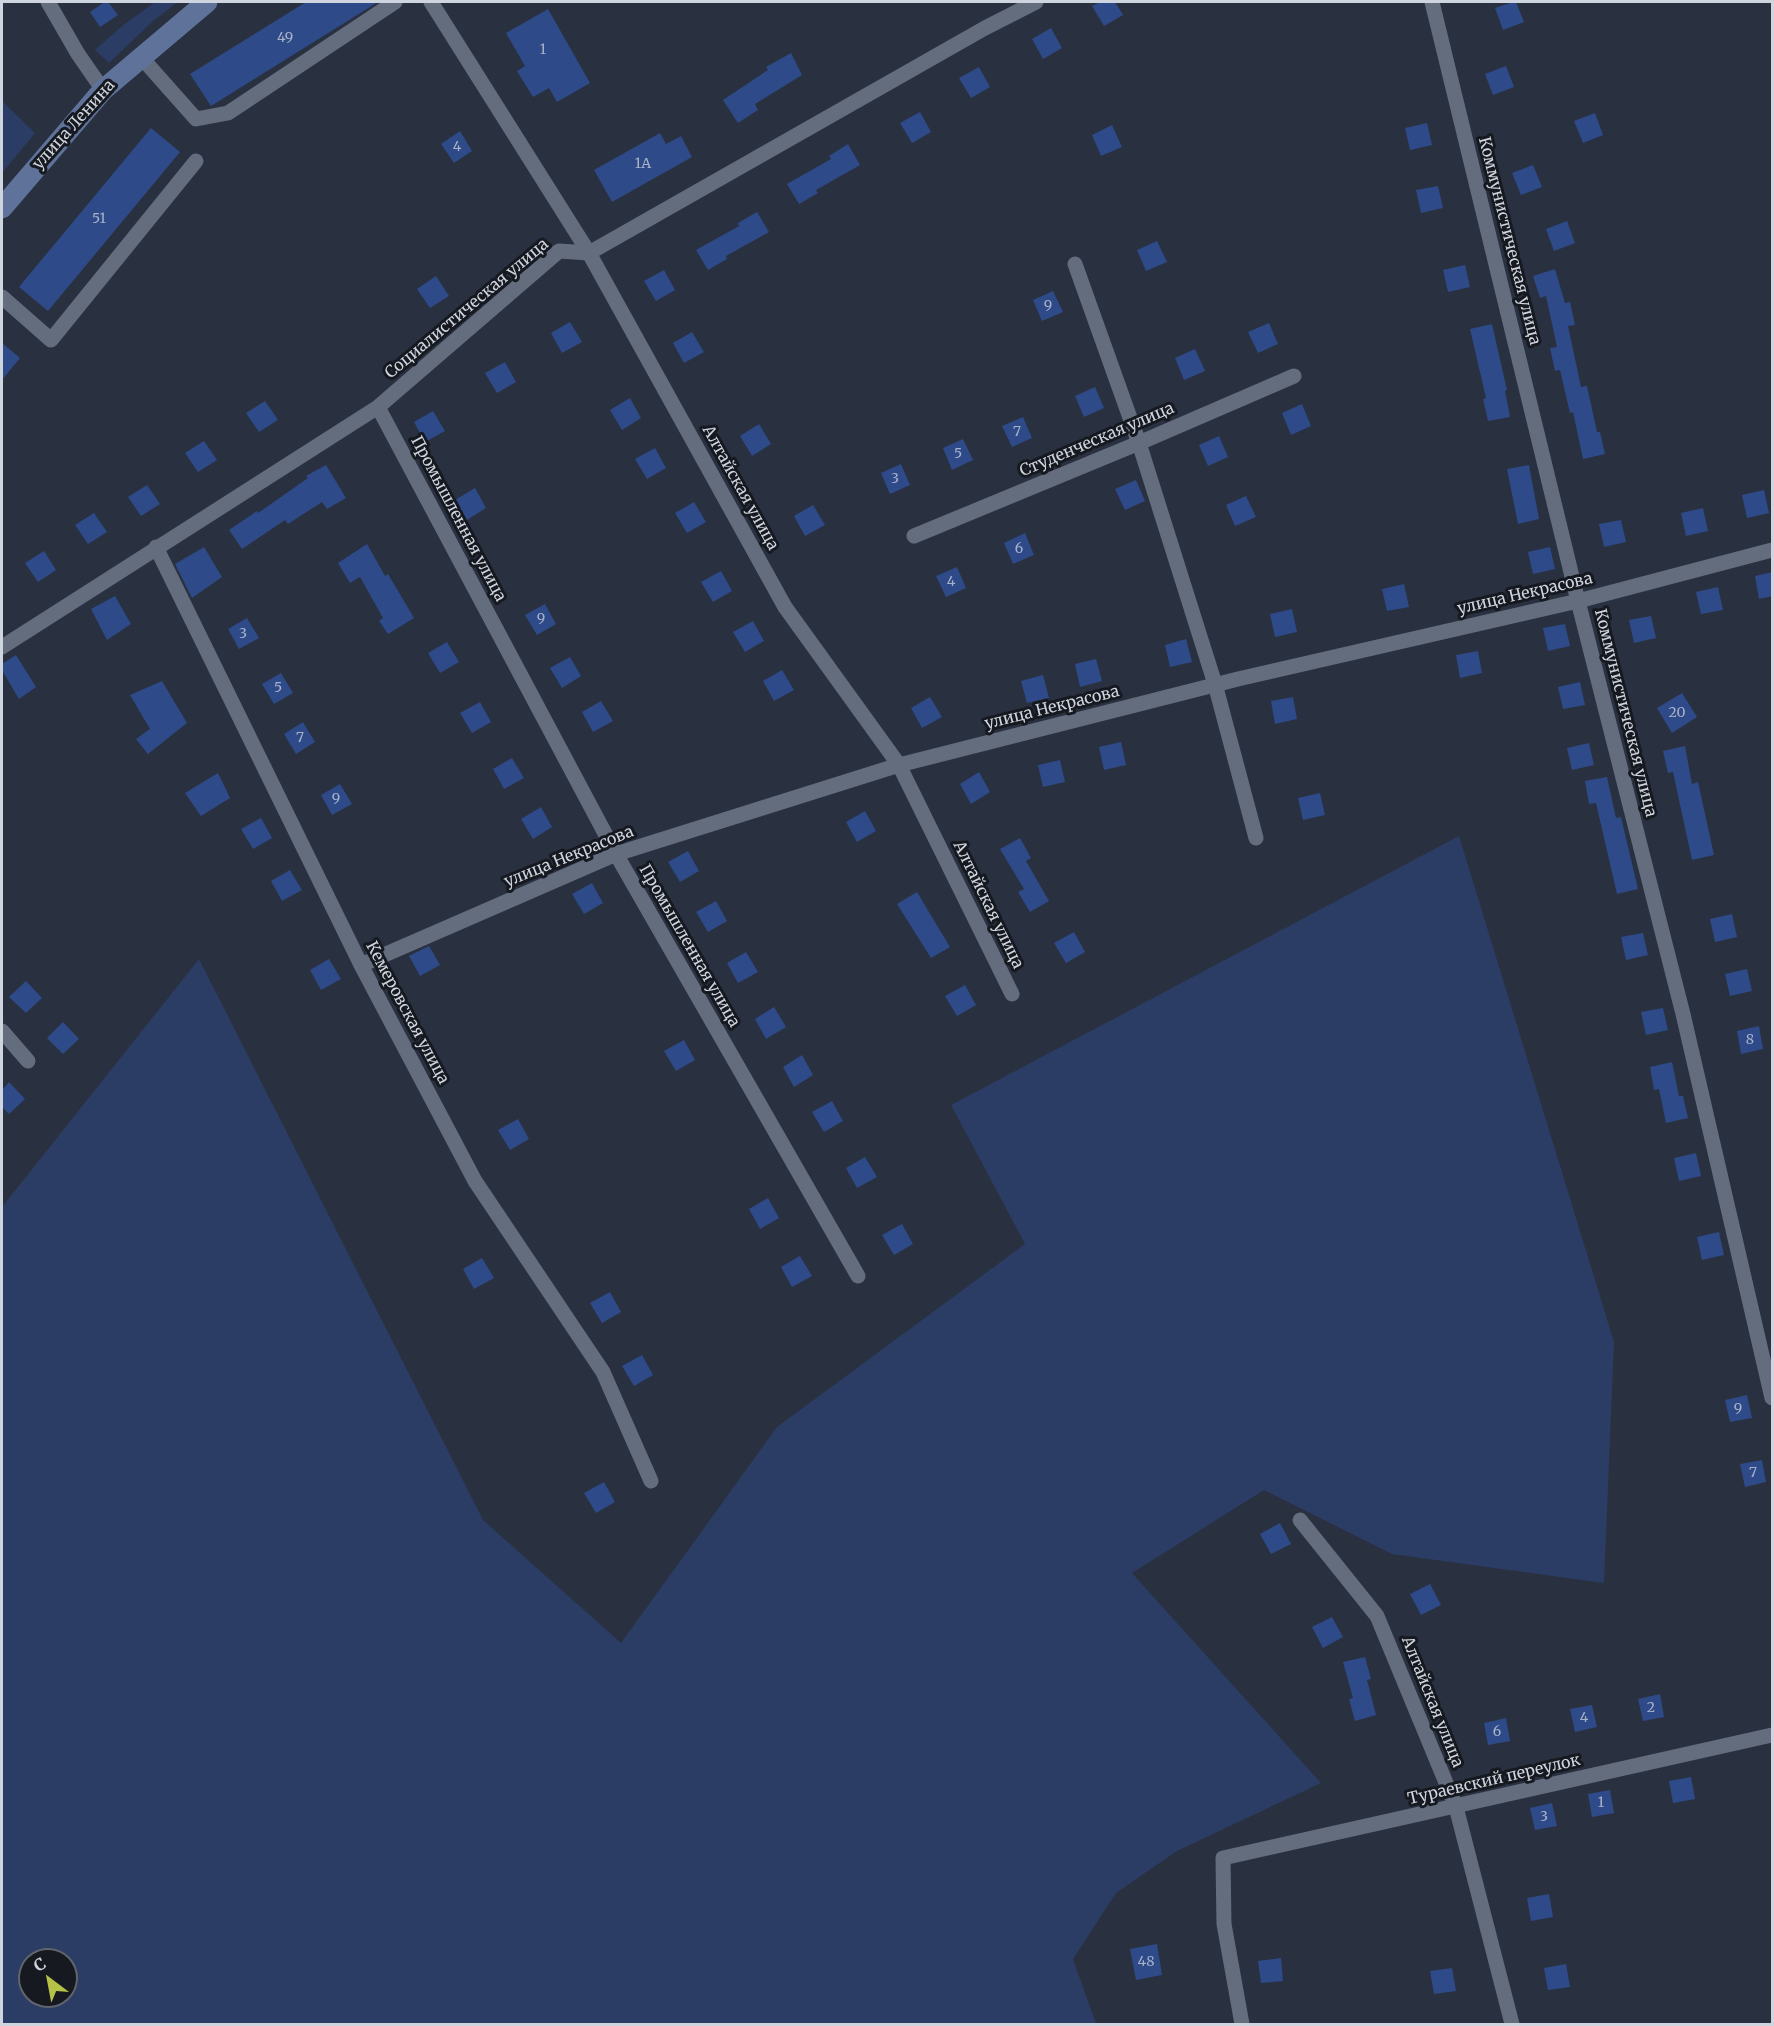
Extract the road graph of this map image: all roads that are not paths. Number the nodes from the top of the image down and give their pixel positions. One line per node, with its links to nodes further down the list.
1 (48, 2): 8 (street)
2 (207, 2): 7 (main road, улица Ленина)
3 (395, 2): 7 (street)
4 (431, 2): 11 (street, Алтайская улица)
5 (1036, 2): 11 (street)
6 (1432, 2): 20 (street, Коммунистическая улица)
7 (141, 57): 8 (main road, улица Ленина)
8 (103, 90): 10 (main road, улица Ленина)
9 (196, 161): 13 (street)
10 (2, 208)
11 (589, 253): 15 (street, Социалистическая улица); 23 (street, Алтайская улица)
12 (1075, 264): 16 (street)
13 (2, 297)
14 (1294, 376): 16 (street, Студенческая улица)
15 (378, 407): 18 (street, Социалистическая улица); 25 (street, Промышленная улица)
16 (1139, 443): 17 (street, Студенческая улица); 22 (street)
17 (914, 536)
18 (156, 547): 21 (street, Социалистическая улица); 26 (street, Кемеровская улица)
19 (1773, 550): 20 (street, улица Некрасова)
20 (1578, 601): 22 (street, улица Некрасова); 31 (street, Коммунистическая улица)
21 (2, 647)
22 (1215, 684): 23 (street, улица Некрасова); 24 (street)
23 (899, 765): 25 (street, улица Некрасова); 27 (street, Алтайская улица)
24 (1256, 838)
25 (616, 854): 26 (street, улица Некрасова); 30 (street, Промышленная улица)
26 (361, 965): 32 (street, Кемеровская улица)
27 (1012, 994)
28 (2, 1031): 29 (street)
29 (28, 1061)
30 (858, 1276)
31 (1773, 1398)
32 (651, 1481)
33 (1300, 1520): 35 (street, Алтайская улица)
34 (1773, 1736): 35 (street, Тураевский переулок)
35 (1456, 1807): 36 (street, Тураевский переулок); 37 (street, Алтайская улица)
36 (1242, 2025)
37 (1512, 2025)

